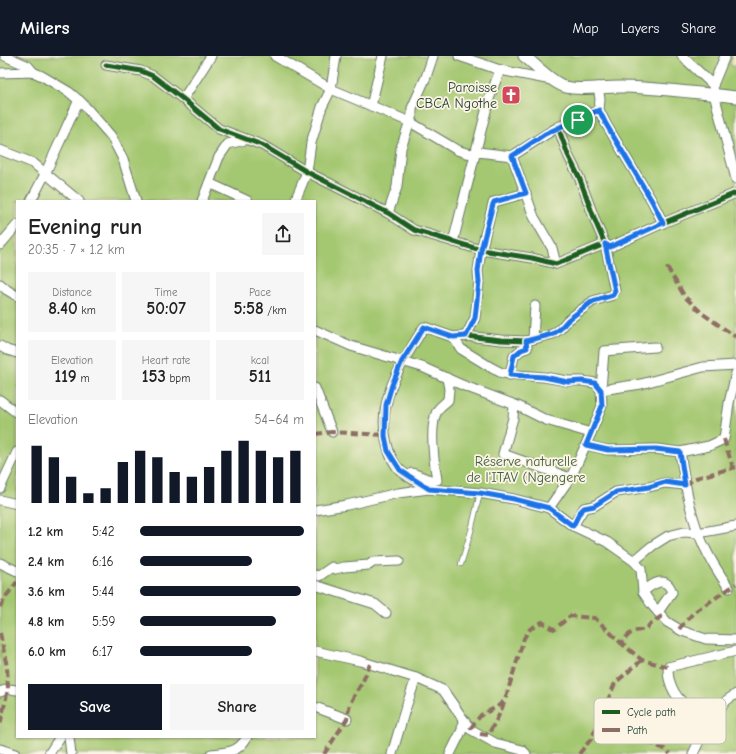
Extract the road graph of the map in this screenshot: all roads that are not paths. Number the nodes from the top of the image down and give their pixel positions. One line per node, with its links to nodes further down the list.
1 (5, 56): 13 (street)
2 (212, 56): 20 (street)
3 (275, 56): 17 (street)
4 (336, 56): 17 (street)
5 (383, 56): 22 (street)
6 (433, 56): 24 (street)
7 (460, 56): 12 (street)
8 (682, 56): 18 (street)
9 (725, 56): 18 (street)
10 (531, 58): 15 (street)
11 (106, 65): 20 (street)
12 (500, 70): 15 (street); 28 (street)
13 (33, 72): 14 (street); 21 (street)
14 (0, 73)
15 (553, 80): 16 (street)
16 (598, 87): 18 (street); 23 (street)
17 (331, 88): 22 (street); 30 (street)
18 (714, 90): 19 (street); 32 (street)
19 (736, 97)
20 (183, 99): 26 (street)
21 (79, 100): 31 (street); 38 (street)
22 (371, 106): 24 (street)
23 (599, 110): 25 (street); 43 (street)
24 (410, 122): 28 (street); 42 (street)
25 (558, 128): 29 (street); 47 (street)
26 (245, 140): 30 (street); 33 (street)
27 (0, 150): 31 (street)
28 (475, 154): 29 (street); 46 (street)
29 (512, 156): 34 (street)
30 (307, 172): 41 (street); 42 (street)
31 (45, 174): 36 (street); 37 (street)
32 (736, 179)
33 (209, 183): 39 (street); 40 (street)
34 (526, 193): 49 (street); 50 (street)
35 (736, 193): 43 (street)
36 (32, 200)
37 (78, 200)
38 (136, 200)
39 (202, 200)
40 (246, 200)
41 (295, 200)
42 (388, 213): 46 (street)
43 (663, 223): 47 (street)
44 (16, 226): 45 (street)
45 (4, 235): 48 (street)
46 (453, 242): 49 (street)
47 (605, 244): 50 (street); 57 (street)
48 (0, 245)
49 (481, 250): 50 (street); 55 (street)
50 (556, 264)
51 (0, 284): 52 (street)
52 (16, 295)
53 (535, 306): 57 (street)
54 (316, 330): 61 (street)
55 (466, 336): 56 (street); 57 (street)
56 (453, 337): 61 (street); 64 (street)
57 (530, 340): 64 (street)
58 (0, 346): 60 (street)
59 (655, 347): 66 (street)
60 (16, 353)
61 (402, 361): 65 (street); 76 (street)
62 (736, 365): 66 (street)
63 (736, 373): 74 (street)
64 (510, 375): 66 (street)
65 (447, 378): 69 (street); 76 (street)
66 (601, 390): 72 (street)
67 (316, 391): 71 (street)
68 (0, 400): 70 (street)
69 (514, 404): 72 (street); 77 (street)
70 (16, 412)
71 (332, 432)
72 (591, 433): 73 (street)
73 (586, 445): 74 (street); 77 (street)
74 (680, 452): 78 (street)
75 (16, 454): 79 (street)
76 (409, 476): 80 (street)
77 (570, 478): 84 (street)
78 (685, 485): 86 (street); 88 (street)
79 (0, 488)
80 (429, 489): 81 (street); 85 (street)
81 (480, 493): 84 (street); 92 (lane)
82 (0, 500): 83 (street)
83 (16, 504)
84 (549, 508): 86 (street)
85 (316, 510)
86 (573, 526): 90 (street)
87 (736, 526): 88 (street)
88 (698, 533): 90 (street); 96 (street)
89 (400, 560): 94 (street)
90 (634, 561): 97 (street)
91 (0, 563): 93 (street)
92 (461, 564)
93 (16, 571)
94 (316, 575)
95 (316, 585): 99 (street)
96 (729, 588)
97 (643, 592): 98 (street); 98 (street)
98 (658, 612): 100 (street)
99 (386, 613)
100 (736, 640)
101 (316, 651): 103 (street)
102 (736, 651): 107 (street)
103 (416, 678): 110 (street); 122 (street)
104 (16, 690): 105 (street)
105 (0, 692)
106 (736, 694): 108 (street)
107 (679, 698)
108 (726, 701)
109 (316, 707): 111 (street)
110 (463, 718): 123 (street); 124 (street)
111 (347, 719)
112 (59, 738): 119 (street)
113 (69, 738): 120 (street)
114 (246, 738): 117 (street)
115 (698, 744): 125 (street)
116 (0, 749): 118 (street)
117 (238, 752): 121 (street)
118 (15, 754)
119 (49, 754)
120 (71, 754)
121 (211, 754)
122 (392, 754)
123 (450, 754)
124 (526, 754)
125 (693, 754)

